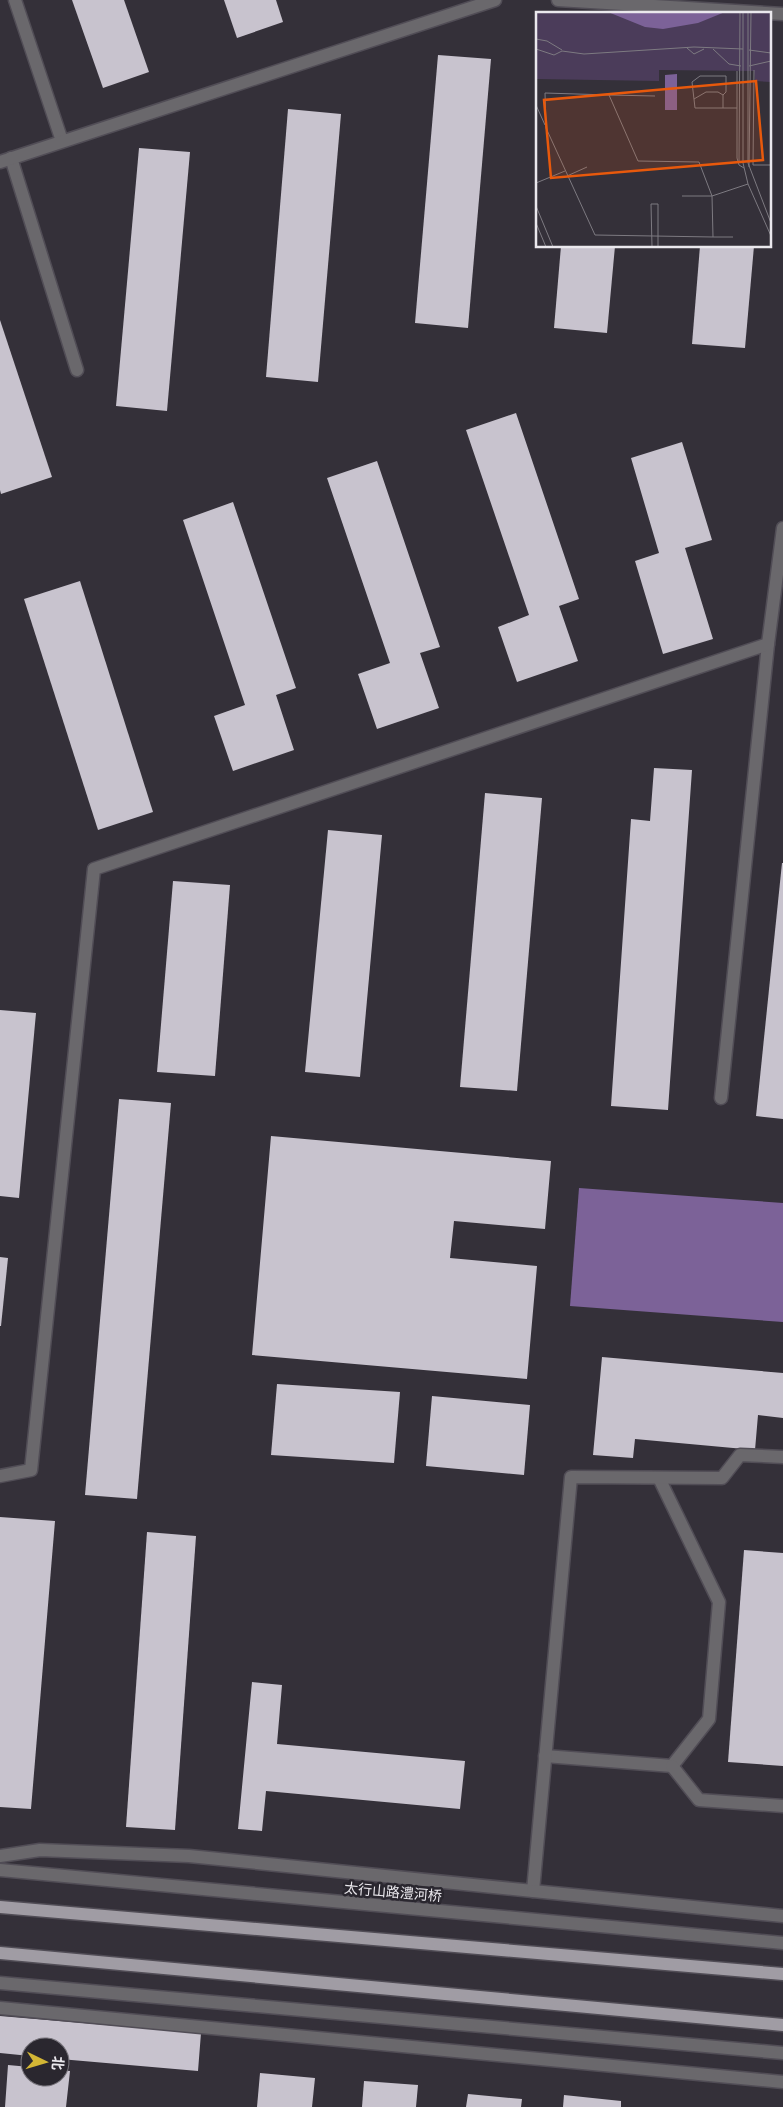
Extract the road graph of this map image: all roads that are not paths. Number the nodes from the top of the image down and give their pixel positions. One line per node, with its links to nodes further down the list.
1 (15, 0): 7 (street)
2 (495, 0): 7 (street)
3 (558, 0): 4 (street)
4 (751, 12)
5 (770, 13): 6 (street)
6 (783, 14)
7 (62, 141): 8 (street)
8 (5, 160): 9 (street)
9 (77, 370)
10 (783, 528): 11 (street)
11 (768, 644): 12 (street); 14 (street)
12 (721, 1098)
13 (783, 1457): 15 (street)
14 (0, 1476)
15 (659, 1478): 16 (street); 17 (street)
16 (545, 1756): 17 (street); 21 (street)
17 (672, 1766): 18 (street)
18 (783, 1806)
19 (0, 1856): 21 (street)
20 (0, 1870): 24 (street, 太行山路澧河桥)
21 (533, 1891): 23 (street)
22 (0, 1907): 26 (main road)
23 (783, 1916)
24 (783, 1944)
25 (0, 1953): 29 (main road)
26 (783, 1974)
27 (0, 1983): 30 (street)
28 (0, 2008): 31 (street)
29 (783, 2026)
30 (783, 2053)
31 (783, 2082)

